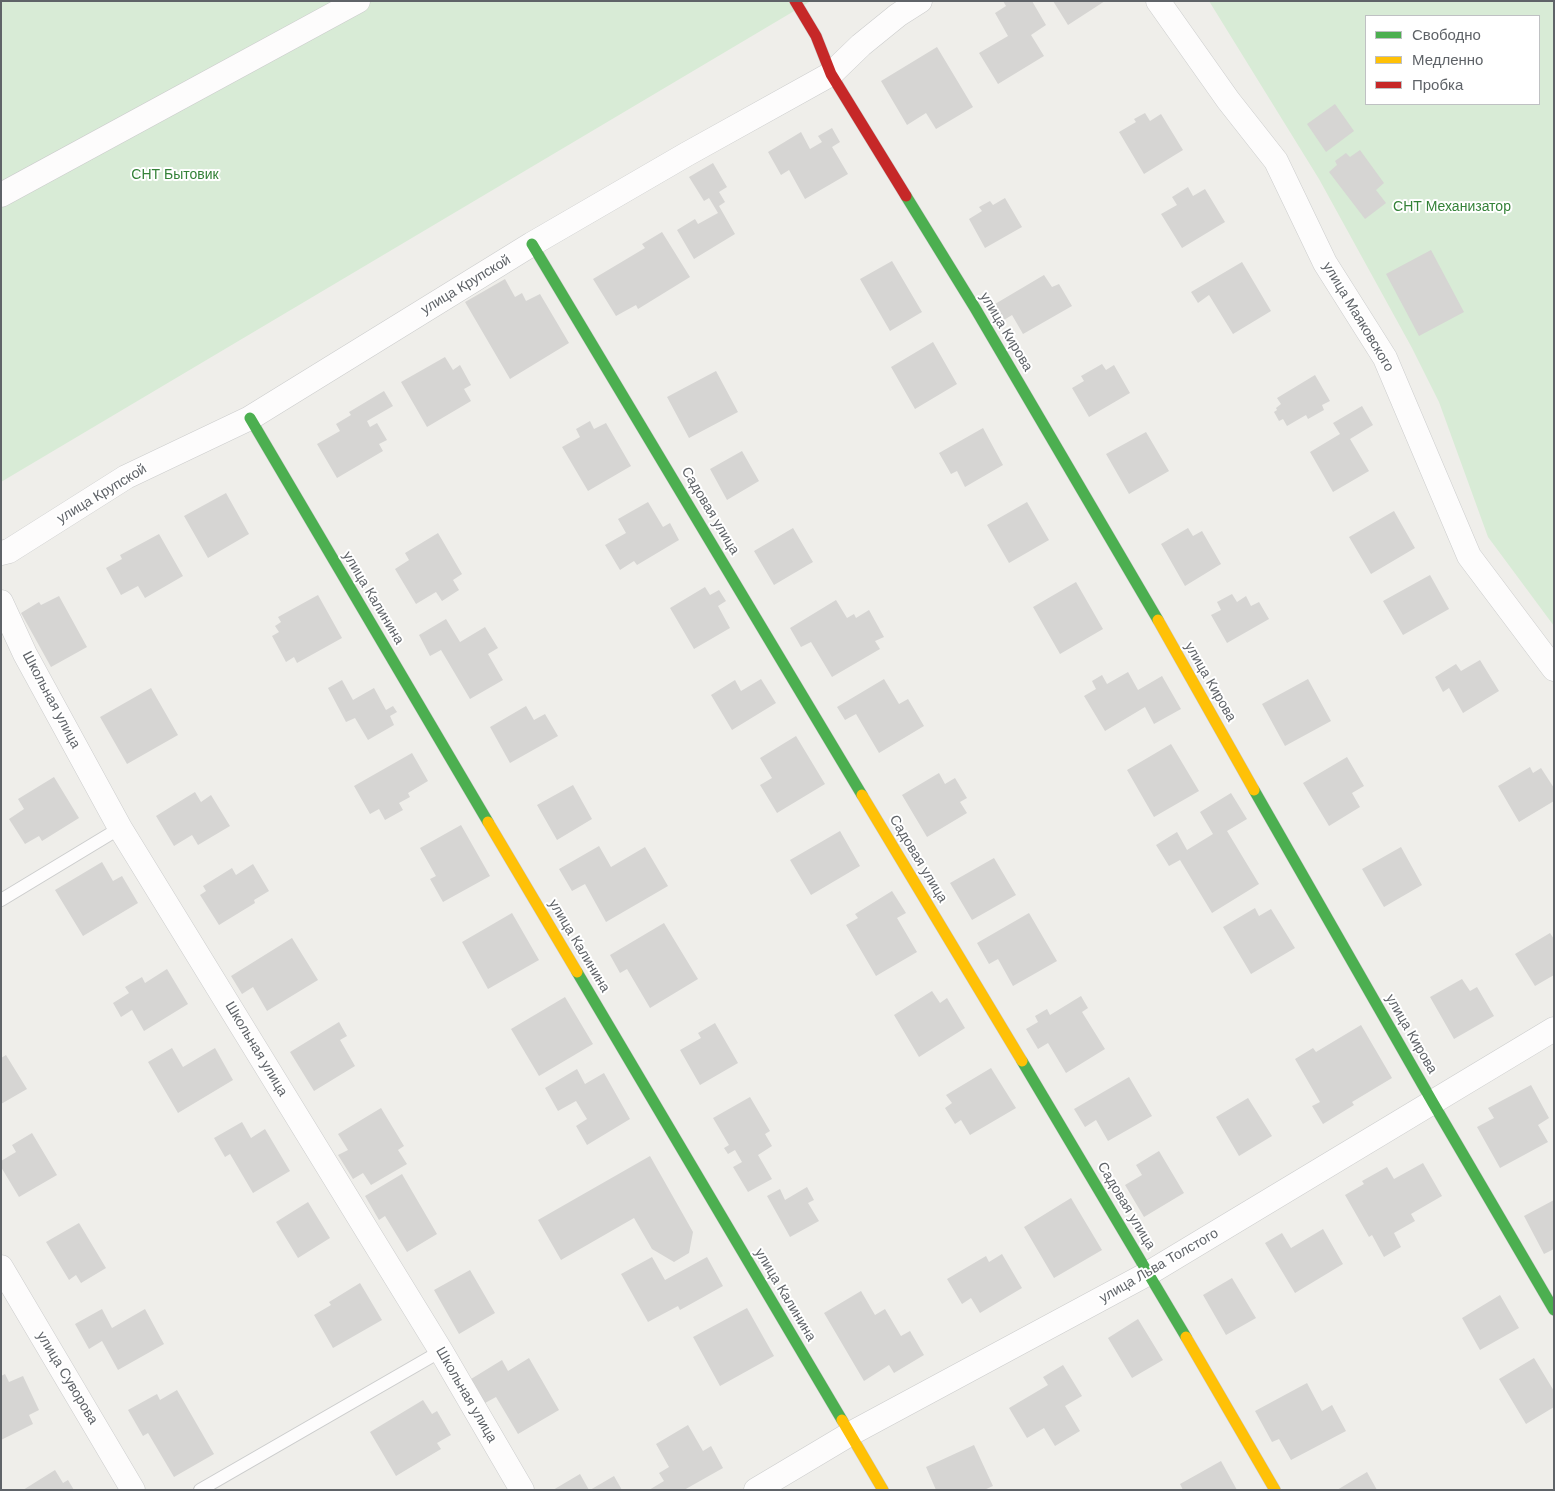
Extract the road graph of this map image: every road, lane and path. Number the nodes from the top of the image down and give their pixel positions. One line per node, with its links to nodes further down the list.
1 (358, 1): 6 (street)
2 (795, 1): 5 (street, улица Кирова)
3 (920, 1): 5 (street, улица Крупской)
4 (1158, 1): 11 (street, улица Маяковского)
5 (831, 74): 7 (street, улица Крупской); 15 (street, улица Кирова)
6 (1, 195)
7 (532, 244): 8 (street, улица Крупской); 17 (street, Садовая улица)
8 (250, 418): 9 (street, улица Крупской); 20 (street, улица Калинина)
9 (1, 553)
10 (1, 602): 12 (street, Школьная улица)
11 (1554, 669)
12 (120, 828): 13 (lane); 19 (street, Школьная улица)
13 (1, 900)
14 (1554, 1028): 15 (street, улица Льва Толстого)
15 (1433, 1103): 17 (street, улица Льва Толстого); 18 (street, улица Кирова)
16 (1, 1267): 21 (street, улица Суворова)
17 (1149, 1273): 20 (street, улица Льва Толстого); 26 (street, Садовая улица)
18 (1554, 1310)
19 (441, 1350): 22 (lane); 23 (street, Школьная улица)
20 (850, 1434): 24 (street, улица Льва Толстого); 25 (street, улица Калинина)
21 (133, 1490)
22 (200, 1490)
23 (522, 1490)
24 (756, 1490)
25 (883, 1490)
26 (1275, 1490)

